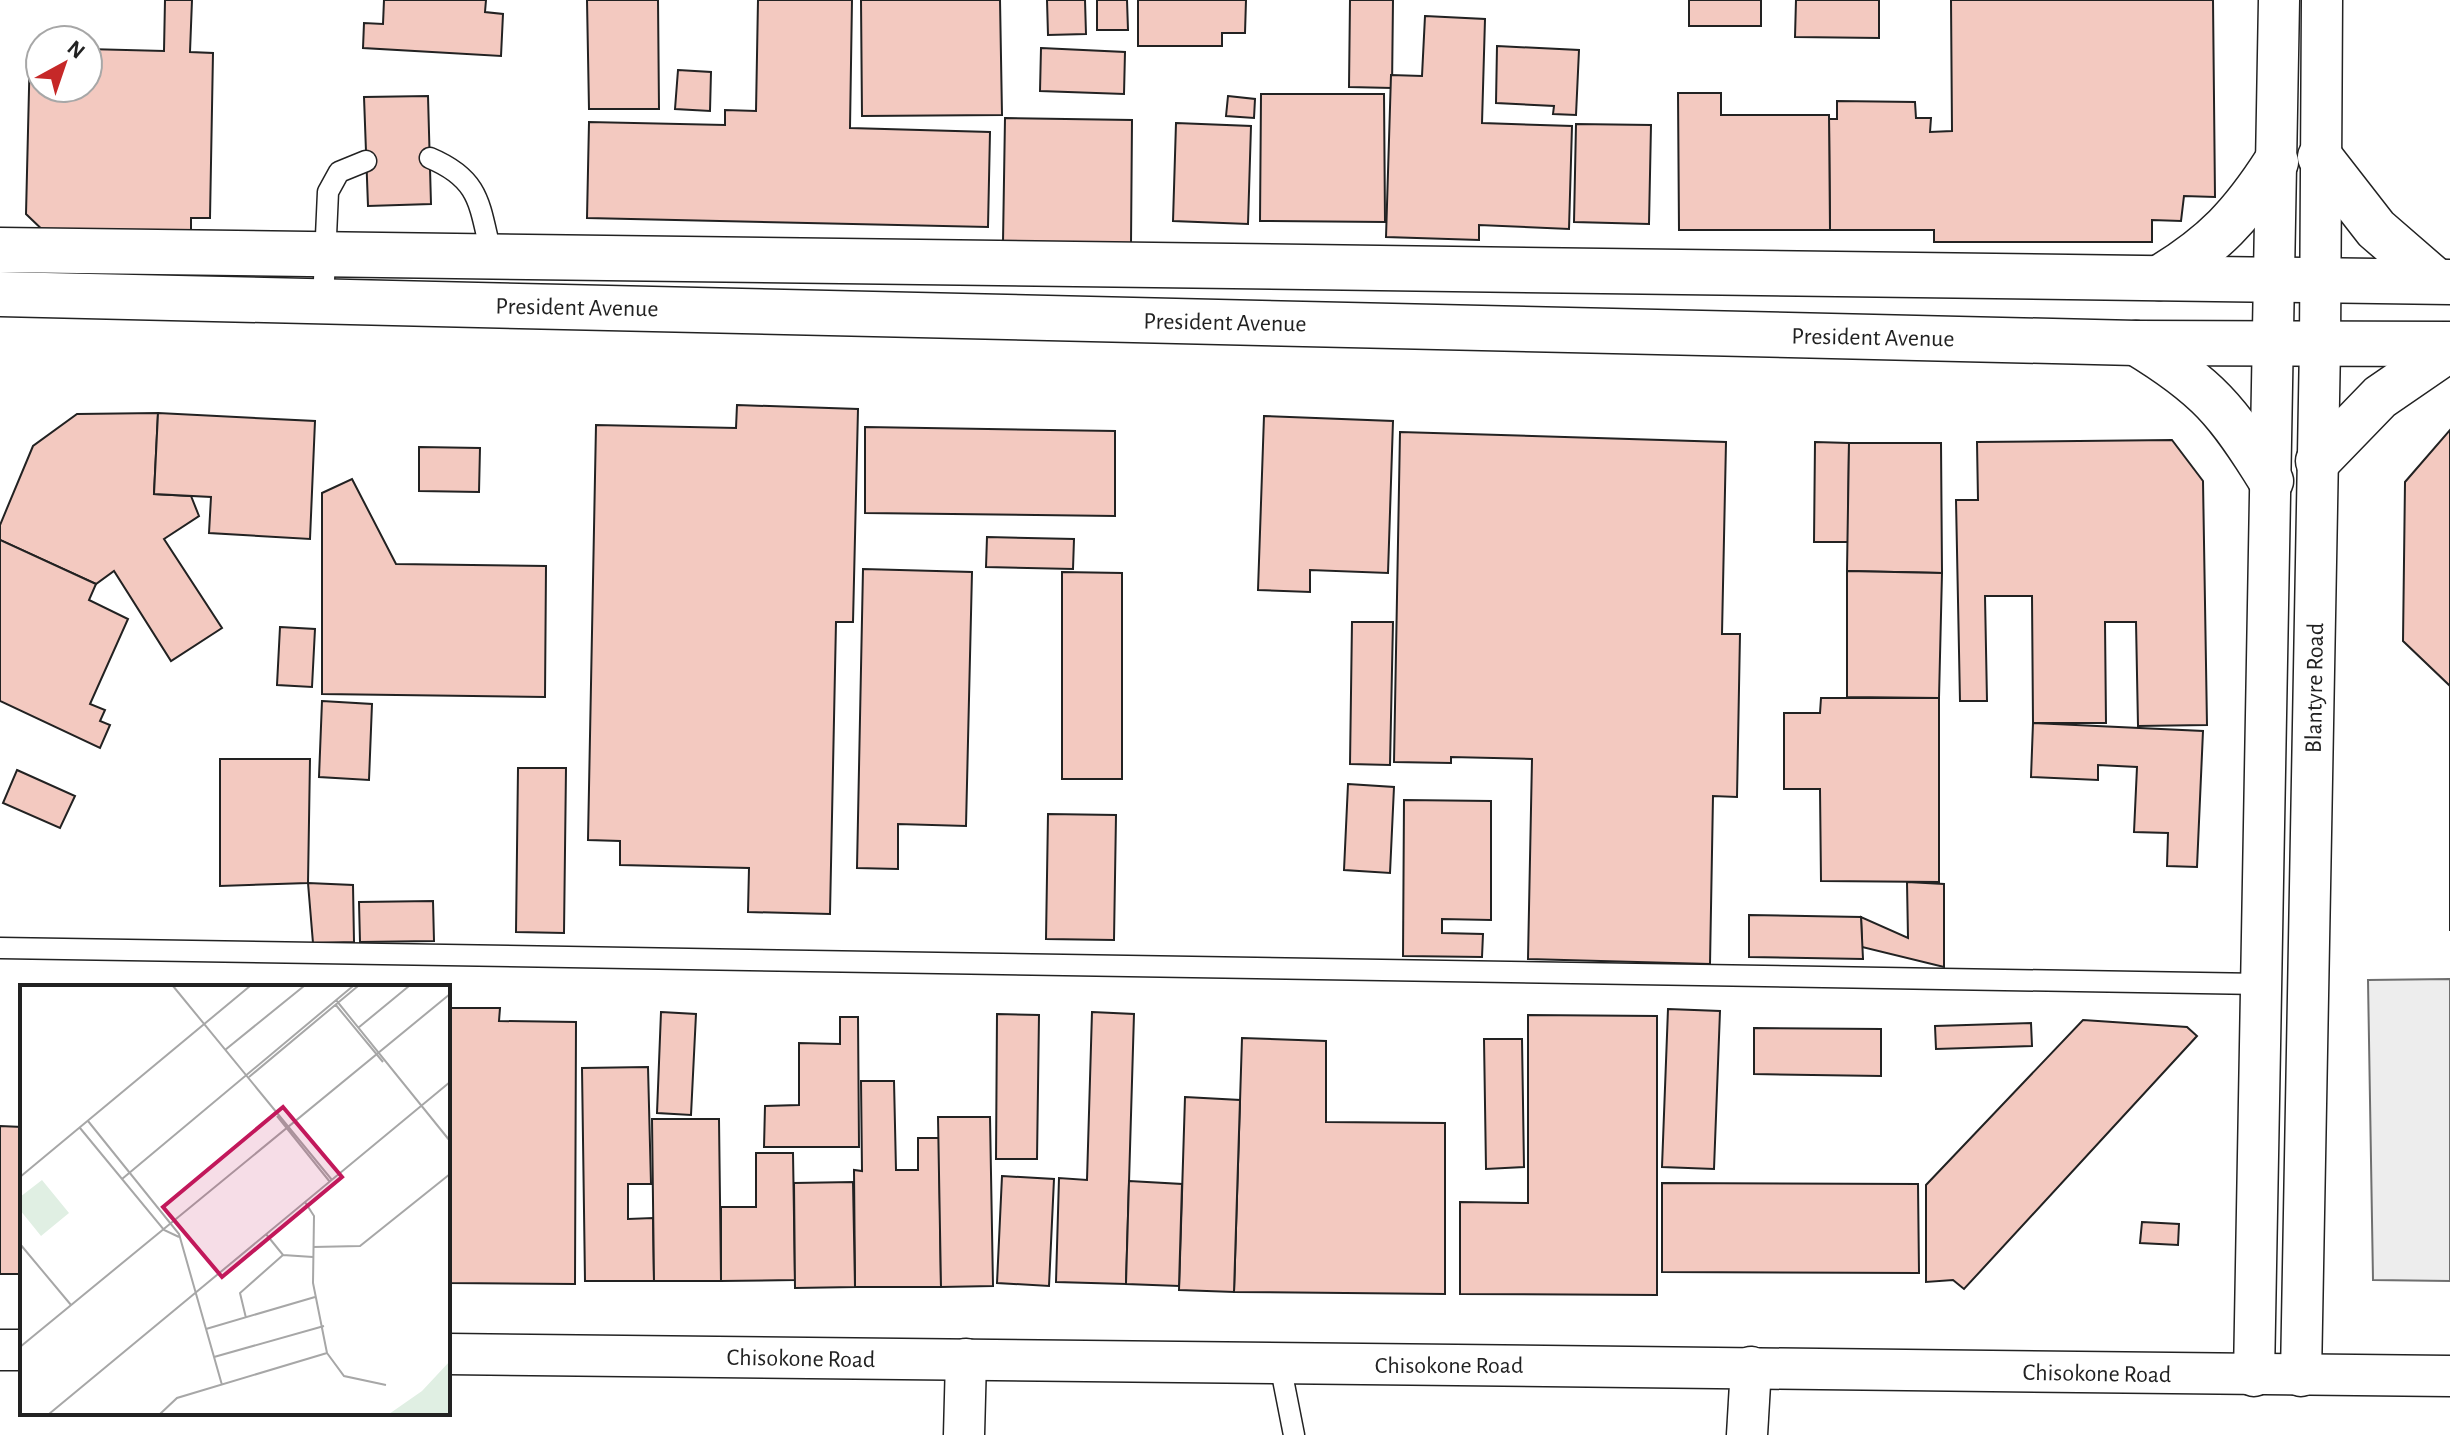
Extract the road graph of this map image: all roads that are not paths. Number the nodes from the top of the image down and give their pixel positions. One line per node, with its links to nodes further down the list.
1 (2279, 0): 6 (street, Blantyre Road)
2 (2322, 0): 3 (street, Blantyre Road)
3 (2320, 157): 12 (street, Blantyre Road); 13 (main road)
4 (430, 158): 9 (lane)
5 (366, 161): 8 (lane)
6 (2276, 162): 10 (main road); 11 (street, Blantyre Road)
7 (0, 250): 8 (main road, President Avenue)
8 (326, 254): 9 (main road, President Avenue); 15 (lane)
9 (492, 257): 10 (main road, President Avenue)
10 (2159, 278): 11 (main road, President Avenue)
11 (2273, 279): 12 (main road, President Avenue); 17 (street, Blantyre Road)
12 (2319, 280): 13 (main road, President Avenue); 18 (street, Blantyre Road)
13 (2443, 282)
14 (0, 294): 15 (main road, President Avenue)
15 (323, 302): 16 (main road, President Avenue)
16 (2136, 343): 17 (main road, President Avenue); 21 (main road)
17 (2273, 344): 18 (main road, President Avenue); 21 (street, Blantyre Road)
18 (2320, 345): 19 (main road, President Avenue); 20 (street, Blantyre Road)
19 (2450, 346): 20 (main road)
20 (2318, 461): 29 (street, Blantyre Road)
21 (2271, 481): 23 (street, Blantyre Road)
22 (0, 948): 23 (lane)
23 (2261, 984): 28 (street, Blantyre Road)
24 (450, 1354): 25 (street, Chisokone Road)
25 (966, 1359): 26 (street, Chisokone Road); 31 (street)
26 (1280, 1364): 27 (street, Chisokone Road); 32 (lane)
27 (1751, 1367): 28 (street, Chisokone Road); 33 (street)
28 (2254, 1376): 29 (street, Chisokone Road)
29 (2301, 1376): 30 (street, Chisokone Road)
30 (2450, 1376)
31 (964, 1435)
32 (1294, 1435)
33 (1747, 1435)

